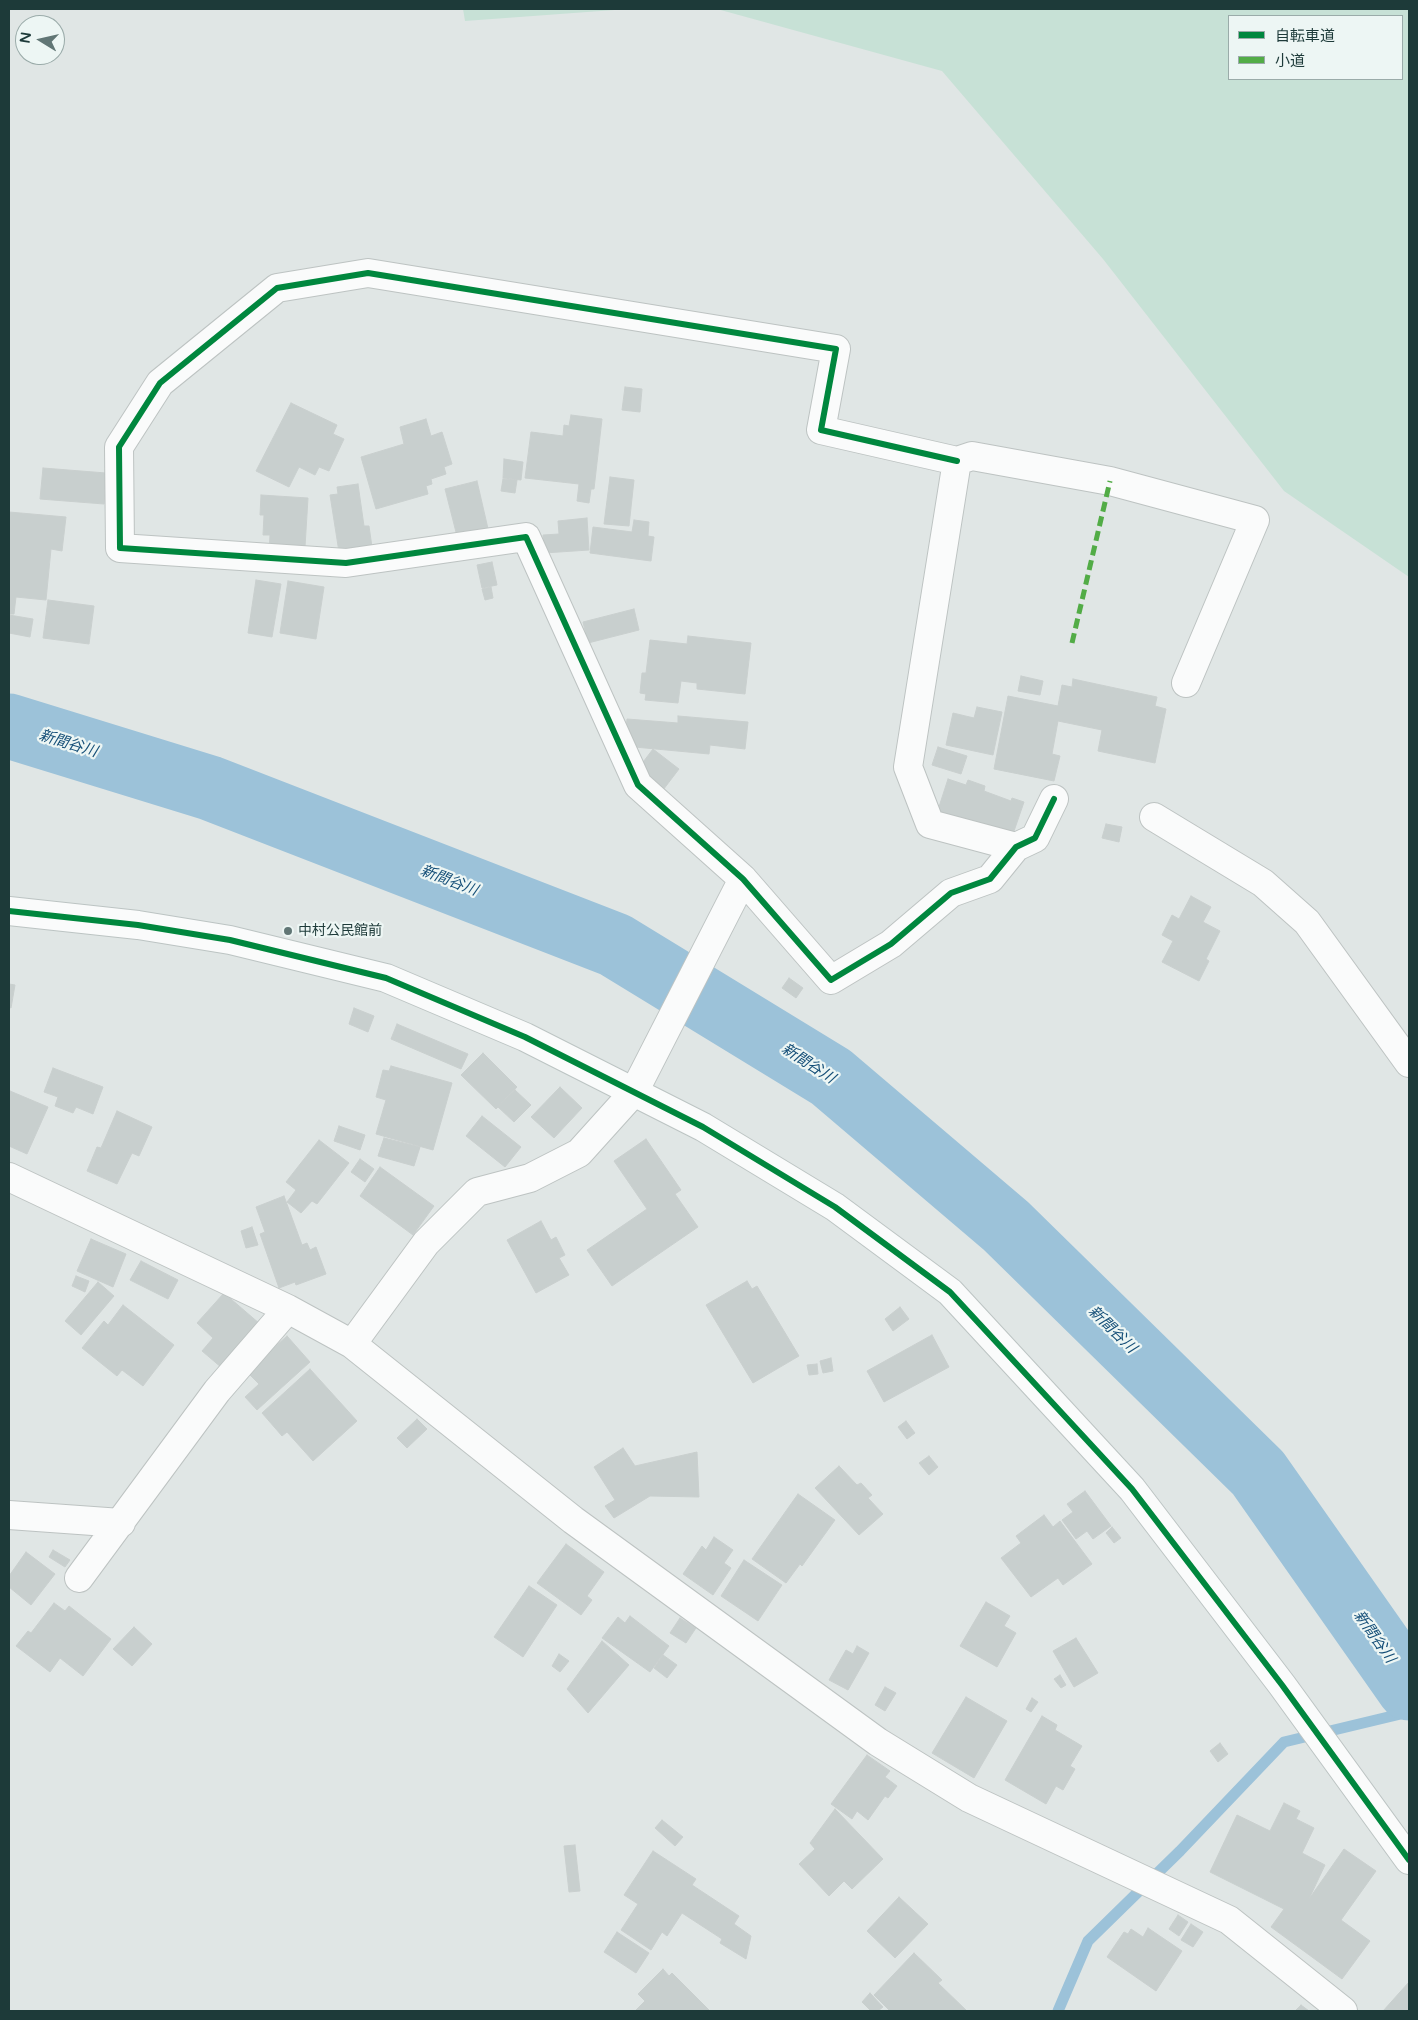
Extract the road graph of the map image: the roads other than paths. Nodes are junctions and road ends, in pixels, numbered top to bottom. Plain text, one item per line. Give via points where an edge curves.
1 (957, 461) junction
2 (1186, 683) dead end
3 (1054, 799) dead end
4 (1154, 817) dead end
5 (1016, 847) junction
6 (743, 880) junction
7 (9, 911) edge
8 (1409, 1063) edge
9 (634, 1092) junction
10 (9, 1177) edge
11 (288, 1309) junction
12 (352, 1344) junction
13 (9, 1515) edge
14 (121, 1523) junction
15 (79, 1578) dead end
16 (1409, 1860) edge
17 (1343, 2011) edge

1 - 2 street via 972,456 1110,481 1256,520
1 - 5 street via 908,767 930,824
1 - 6 street via 821,430 836,349 368,273 277,288 160,383 119,447 120,548 346,563 526,537 638,785
3 - 5 street via 1035,838
4 - 8 street via 1263,883 1307,922
5 - 6 street via 990,879 951,893 891,944 831,980
6 - 9 street
7 - 9 street via 138,925 230,940 386,978 525,1036
9 - 12 street via 579,1152 530,1178 477,1192 426,1243
9 - 16 street via 703,1127 835,1206 950,1292 1132,1490 1282,1685
10 - 11 street
11 - 12 street
11 - 14 street via 217,1391
12 - 17 street via 573,1520 878,1742 969,1798 1229,1920
13 - 14 street
14 - 15 street

